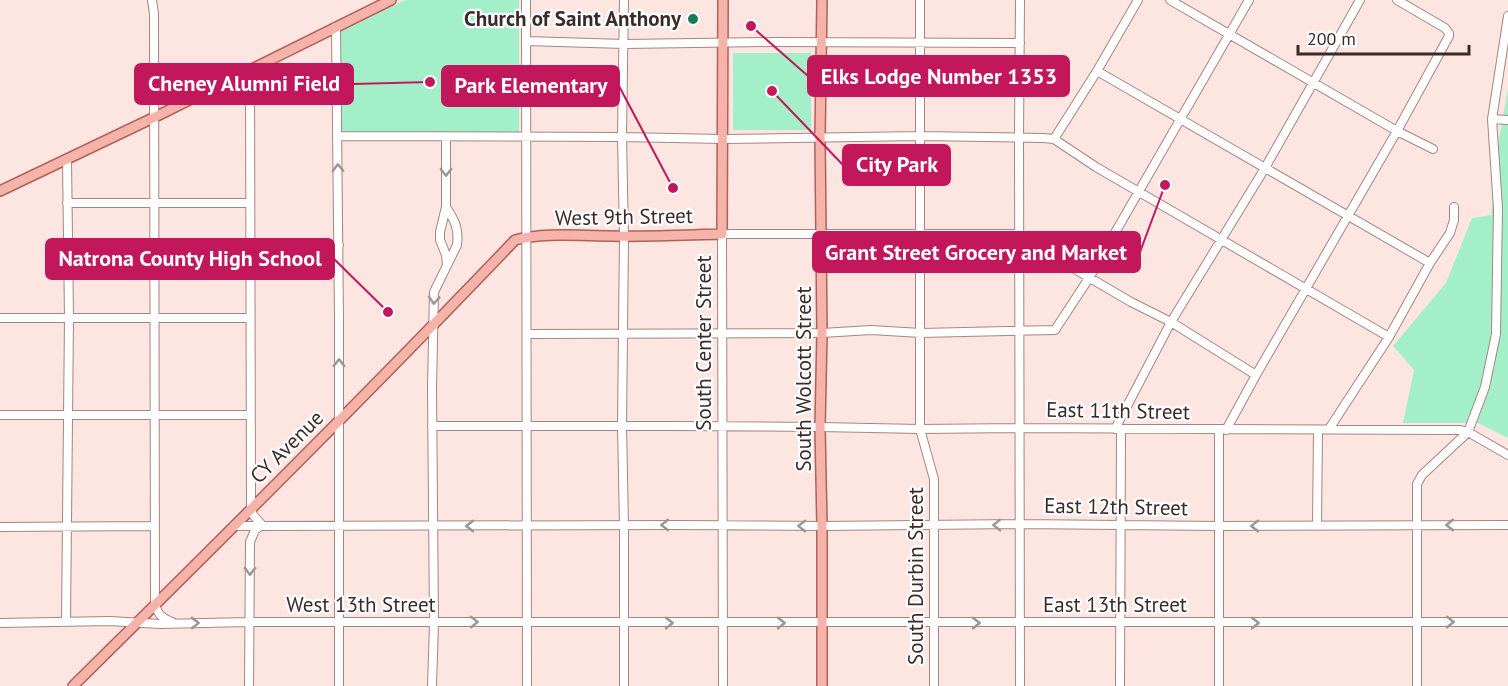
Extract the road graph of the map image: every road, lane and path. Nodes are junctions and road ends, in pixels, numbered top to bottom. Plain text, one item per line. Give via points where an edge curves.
1 (152, 0) edge
2 (391, 0) edge
3 (526, 0) edge
4 (624, 0) edge
5 (723, 0) edge
6 (822, 0) edge
7 (920, 0) edge
8 (1020, 0) edge
9 (1138, 0) edge
10 (1170, 0) edge
11 (1249, 0) edge
12 (1360, 0) edge
13 (1396, 0) edge
14 (1508, 15) edge
15 (336, 27) junction
16 (1230, 34) junction
17 (526, 41) junction
18 (822, 42) junction
19 (723, 43) junction
20 (921, 43) junction
21 (1020, 43) junction
22 (624, 44) junction
23 (250, 70) junction
24 (1097, 71) junction
25 (1313, 82) junction
26 (155, 117) junction
27 (1492, 119) junction
28 (1180, 120) junction
29 (1508, 120) edge
30 (1397, 130) junction
31 (337, 136) junction
32 (920, 136) junction
33 (446, 137) junction
34 (526, 137) junction
35 (621, 137) junction
36 (820, 137) junction
37 (1019, 137) junction
38 (723, 139) junction
39 (1054, 139) junction
40 (1433, 149) dead end
41 (67, 159) junction
42 (1265, 168) junction
43 (0, 191) edge
44 (1139, 192) junction
45 (68, 203) junction
46 (155, 203) junction
47 (250, 203) junction
48 (446, 207) junction
49 (1454, 207) dead end
50 (1348, 216) junction
51 (821, 233) junction
52 (722, 234) junction
53 (1020, 234) junction
54 (919, 235) junction
55 (526, 237) junction
56 (624, 237) junction
57 (1222, 240) junction
58 (339, 245) junction
59 (250, 246) junction
60 (1430, 262) junction
61 (447, 265) junction
62 (1089, 278) junction
63 (1306, 289) junction
64 (0, 318) edge
65 (69, 318) junction
66 (155, 318) junction
67 (250, 318) junction
68 (1171, 322) junction
69 (433, 326) junction
70 (1020, 330) junction
71 (623, 333) junction
72 (723, 333) junction
73 (822, 333) junction
74 (921, 333) junction
75 (527, 334) junction
76 (1389, 337) junction
77 (1256, 375) junction
78 (0, 415) edge
79 (68, 415) junction
80 (155, 415) junction
81 (250, 415) junction
82 (339, 421) junction
83 (432, 426) junction
84 (527, 426) junction
85 (621, 426) junction
86 (721, 427) junction
87 (820, 427) junction
88 (1020, 428) junction
89 (920, 429) junction
90 (1118, 429) junction
91 (1329, 429) junction
92 (1222, 430) junction
93 (1318, 430) junction
94 (1468, 432) junction
95 (1508, 455) edge
96 (251, 508) junction
97 (1020, 524) junction
98 (1120, 524) junction
99 (234, 525) junction
100 (262, 525) junction
101 (527, 525) junction
102 (723, 525) junction
103 (1417, 525) junction
104 (1508, 525) edge
105 (67, 526) junction
106 (154, 526) junction
107 (339, 526) junction
108 (433, 526) junction
109 (624, 526) junction
110 (822, 526) junction
111 (934, 526) junction
112 (1219, 526) junction
113 (1317, 526) junction
114 (0, 527) edge
115 (250, 542) junction
116 (155, 604) junction
117 (66, 622) junction
118 (137, 622) junction
119 (249, 622) junction
120 (624, 622) junction
121 (822, 622) junction
122 (1417, 622) junction
123 (1508, 622) edge
124 (0, 623) edge
125 (339, 623) junction
126 (434, 623) junction
127 (526, 623) junction
128 (723, 623) junction
129 (934, 623) junction
130 (1020, 623) junction
131 (1120, 623) junction
132 (1218, 623) junction
133 (175, 624) junction
134 (73, 686) edge
135 (249, 686) edge
136 (339, 686) edge
137 (432, 686) edge
138 (527, 686) edge
139 (624, 686) edge
140 (723, 686) edge
141 (822, 686) edge
142 (934, 686) edge
143 (1020, 686) edge
144 (1120, 686) edge
145 (1218, 686) edge
146 (1417, 686) edge

1 - 26 street
2 - 15 main road
3 - 17 street
4 - 22 street
5 - 19 main road, South Center Street
6 - 18 main road, South Wolcott Street
7 - 20 street, South Durbin Street
8 - 21 street
9 - 24 street
10 - 16 street
11 - 16 street
12 - 25 street
13 - 30 street via 1449,33
14 - 27 street
15 - 23 main road
15 - 31 street
16 - 25 street
16 - 28 street
17 - 22 street
17 - 34 street
18 - 19 street
18 - 20 street
18 - 36 main road, South Wolcott Street
19 - 22 street
19 - 38 main road, South Center Street
20 - 21 street
20 - 32 street, South Durbin Street
21 - 37 street
22 - 35 street
23 - 26 main road
23 - 47 street
24 - 28 street
24 - 39 street
25 - 30 street
25 - 42 street
26 - 41 main road
26 - 46 street
27 - 29 street
27 - 94 street via 1498,208 1496,334 1485,387
28 - 42 street
28 - 44 street
30 - 40 street
30 - 50 street
31 - 33 street
58 -> 31 street
32 - 36 street
32 - 37 street
32 - 54 street, South Durbin Street
33 - 34 street
33 -> 48 street
34 - 35 street
34 - 55 street
35 - 38 street
35 - 56 street
36 - 38 street
36 - 51 main road, South Wolcott Street
37 - 39 street
37 - 53 street
38 - 52 main road, South Center Street
39 - 44 street
41 - 43 main road
41 - 45 street
42 - 50 street
42 - 57 street
44 - 57 street
44 - 62 street
45 - 46 street
45 - 65 street
46 - 47 street
46 - 66 street
47 - 59 street
48 - 61 street via 440,240
48 - 61 street via 456,223 458,239
49 - 60 street via 1450,233
50 - 60 street
50 - 63 street
51 - 52 street
51 - 54 street
51 - 73 main road, South Wolcott Street
52 - 56 main road, West 9th Street
52 - 72 street, South Center Street
53 - 54 street
53 - 62 street
53 - 70 street
54 - 74 street, South Durbin Street
55 - 56 main road, West 9th Street
55 - 69 main road, CY Avenue via 515,240
55 - 75 street
56 - 71 street
57 - 63 street
57 - 68 street
58 - 59 street
82 -> 58 street
59 - 67 street
60 - 76 street
61 -> 69 street via 434,292
62 - 68 street
62 - 70 street via 1055,330
63 - 76 street
63 - 77 street
64 - 65 street
65 - 66 street
65 - 79 street
66 - 67 street
66 - 80 street
67 - 81 street
68 - 77 street
68 - 90 street
69 - 82 main road, CY Avenue
69 - 83 street
70 - 74 street
70 - 88 street
71 - 72 street
71 - 75 street
71 - 85 street
72 - 73 street
72 - 86 street, South Center Street
73 - 74 street
73 - 87 main road, South Wolcott Street
74 - 89 street, South Durbin Street
75 - 84 street
76 - 91 street
77 - 92 street
78 - 79 street
79 - 80 street
79 - 105 street
80 - 81 street
80 - 106 street
81 - 96 street
82 - 96 main road, CY Avenue
82 - 107 street
83 - 84 street, East 11th Street
83 - 108 street
84 - 85 street, East 11th Street
84 - 101 street
85 - 86 street, East 11th Street
85 - 109 street
86 - 87 street, East 11th Street
86 - 102 street, South Center Street
87 - 89 street, East 11th Street
87 - 110 main road, South Wolcott Street
88 - 89 street, East 11th Street
88 - 90 street, East 11th Street
88 - 97 street
89 - 111 street, South Durbin Street via 934,479
90 - 92 street, East 11th Street
90 - 98 street
91 - 93 street, East 11th Street
91 - 94 street, East 11th Street
92 - 93 street, East 11th Street
92 - 112 street
93 - 113 street
94 - 95 street, East 11th Street
94 - 103 street via 1422,475 1418,484
96 - 99 main road, CY Avenue
96 - 100 street
97 - 98 street, East 12th Street
97 -> 111 street, East 12th Street
97 - 130 street
98 - 112 street, East 12th Street
98 - 131 street
99 - 100 street, East 12th Street
99 - 115 street via 243,528
99 - 116 main road, CY Avenue
100 - 107 street, East 12th Street
100 - 115 street
101 -> 108 street, East 12th Street
101 - 109 street, East 12th Street
101 - 127 street
102 -> 109 street, East 12th Street
110 -> 102 street, East 12th Street
102 - 128 street, South Center Street
104 -> 103 street, East 12th Street
103 - 113 street, East 12th Street
103 - 122 street
105 - 106 street
105 - 114 street
105 - 117 street
106 - 116 street
107 - 108 street, East 12th Street
107 - 125 street
108 - 126 street
109 - 120 street
110 - 111 street, East 12th Street
110 - 121 main road, South Wolcott Street
111 - 129 street, South Durbin Street
113 -> 112 street, East 12th Street
112 - 132 street
115 -> 119 street
116 - 118 main road, CY Avenue
116 - 133 street via 157,613
117 - 118 street, West 13th Street
117 - 124 street, West 13th Street
118 - 133 street, West 13th Street
118 - 134 main road, CY Avenue
119 - 125 street, West 13th Street
133 -> 119 street, West 13th Street
119 - 135 street
120 - 127 street, West 13th Street
120 -> 128 street, West 13th Street
120 - 139 street
128 -> 121 street, East 13th Street
121 - 129 street, East 13th Street
121 - 141 main road, South Wolcott Street
122 -> 123 street, East 13th Street
132 -> 122 street, East 13th Street
122 - 146 street
125 - 126 street, West 13th Street
125 - 136 street
126 -> 127 street, West 13th Street
126 - 137 street
127 - 138 street
128 - 140 street, South Center Street
129 -> 130 street, East 13th Street
129 - 142 street, South Durbin Street
130 - 131 street, East 13th Street
130 - 143 street
131 - 132 street, East 13th Street
131 - 144 street
132 - 145 street

